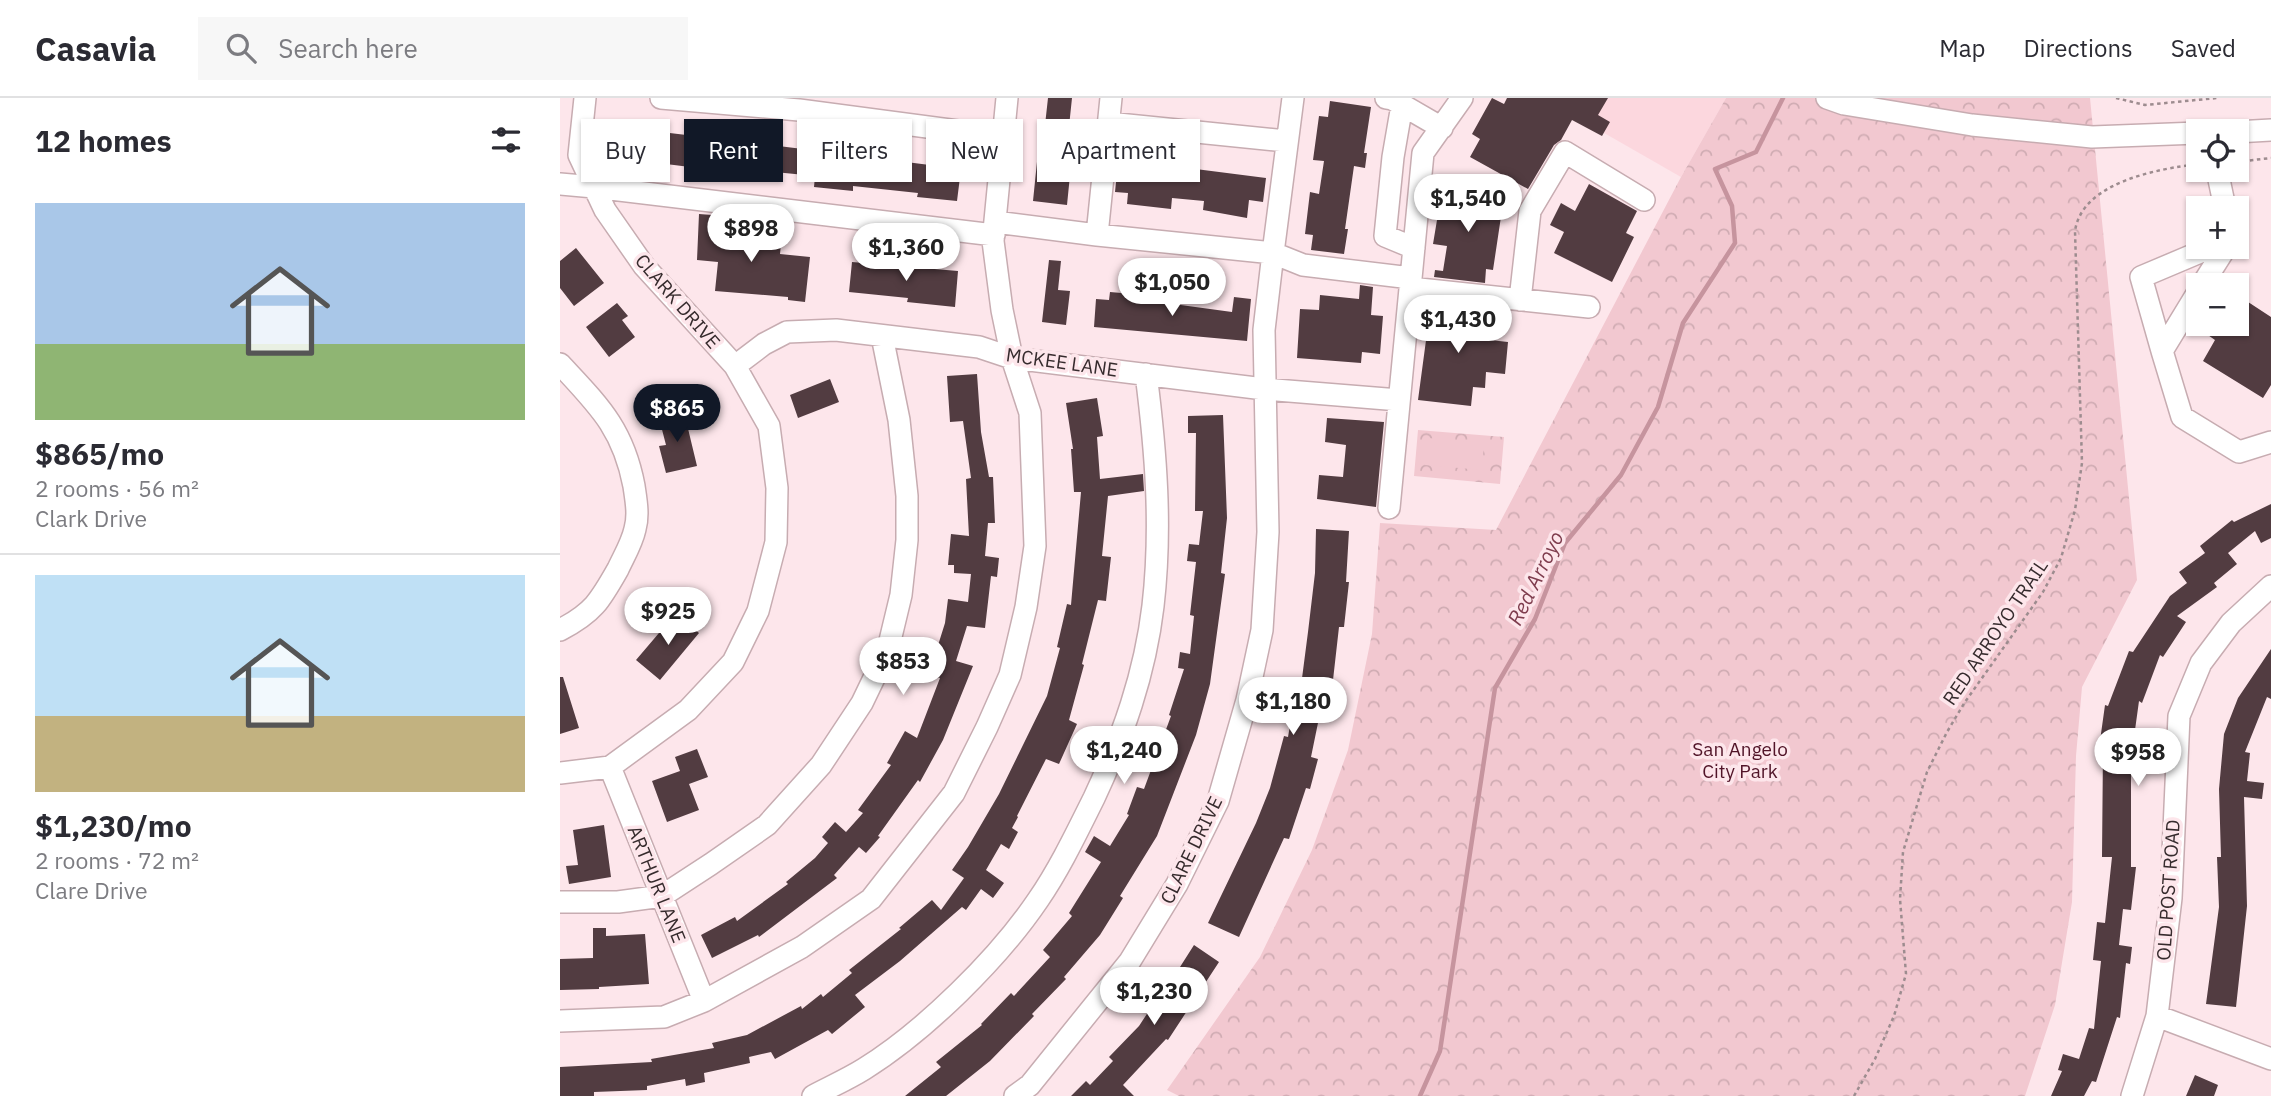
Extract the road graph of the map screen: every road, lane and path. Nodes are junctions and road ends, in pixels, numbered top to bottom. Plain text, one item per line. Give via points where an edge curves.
1 (585, 98) edge
2 (660, 98) edge
3 (1007, 98) edge
4 (1111, 98) edge
5 (1293, 98) edge
6 (1462, 98) edge
7 (2116, 98) edge
8 (2217, 98) edge
9 (1836, 101) edge
10 (1394, 102) edge
11 (800, 104) edge
12 (1005, 119) edge
13 (1108, 119) edge
14 (926, 124) edge
15 (1442, 128) junction
16 (2271, 130) edge
17 (2249, 131) edge
18 (1200, 132) edge
19 (2186, 133) edge
20 (1286, 141) junction
21 (2271, 158) edge
22 (2249, 161) edge
23 (2186, 166) edge
24 (999, 182) edge
25 (1102, 182) edge
26 (560, 184) edge
27 (594, 187) junction
28 (1644, 200) dead end
29 (994, 228) junction
30 (1097, 235) junction
31 (1413, 248) junction
32 (1273, 253) junction
33 (2186, 258) edge
34 (1410, 283) junction
35 (1520, 300) junction
36 (1589, 307) dead end
37 (2186, 312) edge
38 (882, 336) junction
39 (2162, 351) junction
40 (1012, 358) junction
41 (560, 364) edge
42 (735, 366) junction
43 (1146, 374) junction
44 (1264, 389) junction
45 (1399, 400) junction
46 (2271, 442) edge
47 (1389, 508) dead end
48 (2271, 586) edge
49 (560, 630) edge
50 (610, 766) junction
51 (560, 773) edge
52 (662, 896) junction
53 (560, 902) edge
54 (704, 1001) junction
55 (2157, 1016) junction
56 (560, 1021) edge
57 (2271, 1059) edge
58 (1028, 1092) edge
59 (813, 1096) edge
60 (1854, 1096) edge
61 (2132, 1096) edge

1 - 27 street, CLARK DRIVE via 579,155
2 - 11 street
3 - 12 street
4 - 13 street
5 - 20 street, CLARE DRIVE
6 - 15 street
7 - 8 path via 2144,105
9 - 19 street via 1972,125 2092,137
10 - 15 street
10 - 31 street via 1385,236
11 - 14 street
15 - 31 street via 1423,153
16 - 17 street
18 - 20 street
20 - 32 street, CLARE DRIVE
21 - 22 path
23 - 60 path, RED ARROYO TRAIL via 2123,181 2077,217 2082,463 2075,510 2061,558 2043,592 1965,702 1927,772 1903,852 1900,899 1906,974 1894,1016
24 - 29 street
25 - 30 street
26 - 27 street
27 - 29 street
27 - 42 street, CLARK DRIVE via 644,266
28 - 35 street via 1565,152 1530,211
29 - 30 street
29 - 40 street
30 - 32 street
31 - 34 street
32 - 34 street via 1303,265
32 - 44 street, CLARE DRIVE via 1264,330
33 - 39 street via 2141,277
34 - 35 street
34 - 45 street
35 - 36 street
37 - 39 street
38 - 40 street, MCKEE LANE via 979,347
38 - 42 street, MCKEE LANE via 836,330 787,332
38 - 52 street via 899,420 907,496 901,595 888,649 838,743 767,825
39 - 46 street via 2182,417 2239,452
40 - 43 street, MCKEE LANE
40 - 54 street via 1030,414 1035,546 1027,607 1010,675 988,727 954,793 871,899 802,947
41 - 49 street via 614,426 627,457 638,510 626,553 604,593 585,617
42 - 50 street, CLARK DRIVE via 769,426 777,488 776,542 758,611 733,662 688,710
43 - 44 street, MCKEE LANE
43 - 59 street via 1158,497 1155,582 1140,682 1115,754 1040,899 1008,942 902,1042
44 - 45 street, MCKEE LANE
44 - 58 street, CLARE DRIVE via 1268,532 1262,630 1218,802 1177,884 1130,961
45 - 47 street
48 - 55 street, OLD POST ROAD via 2231,623 2201,663 2179,716 2171,898
50 - 51 street, CLARK DRIVE
50 - 52 street, ARTHUR LANE
52 - 53 street
52 - 54 street, ARTHUR LANE
54 - 56 street via 664,1017
55 - 57 street
55 - 61 street, OLD POST ROAD

